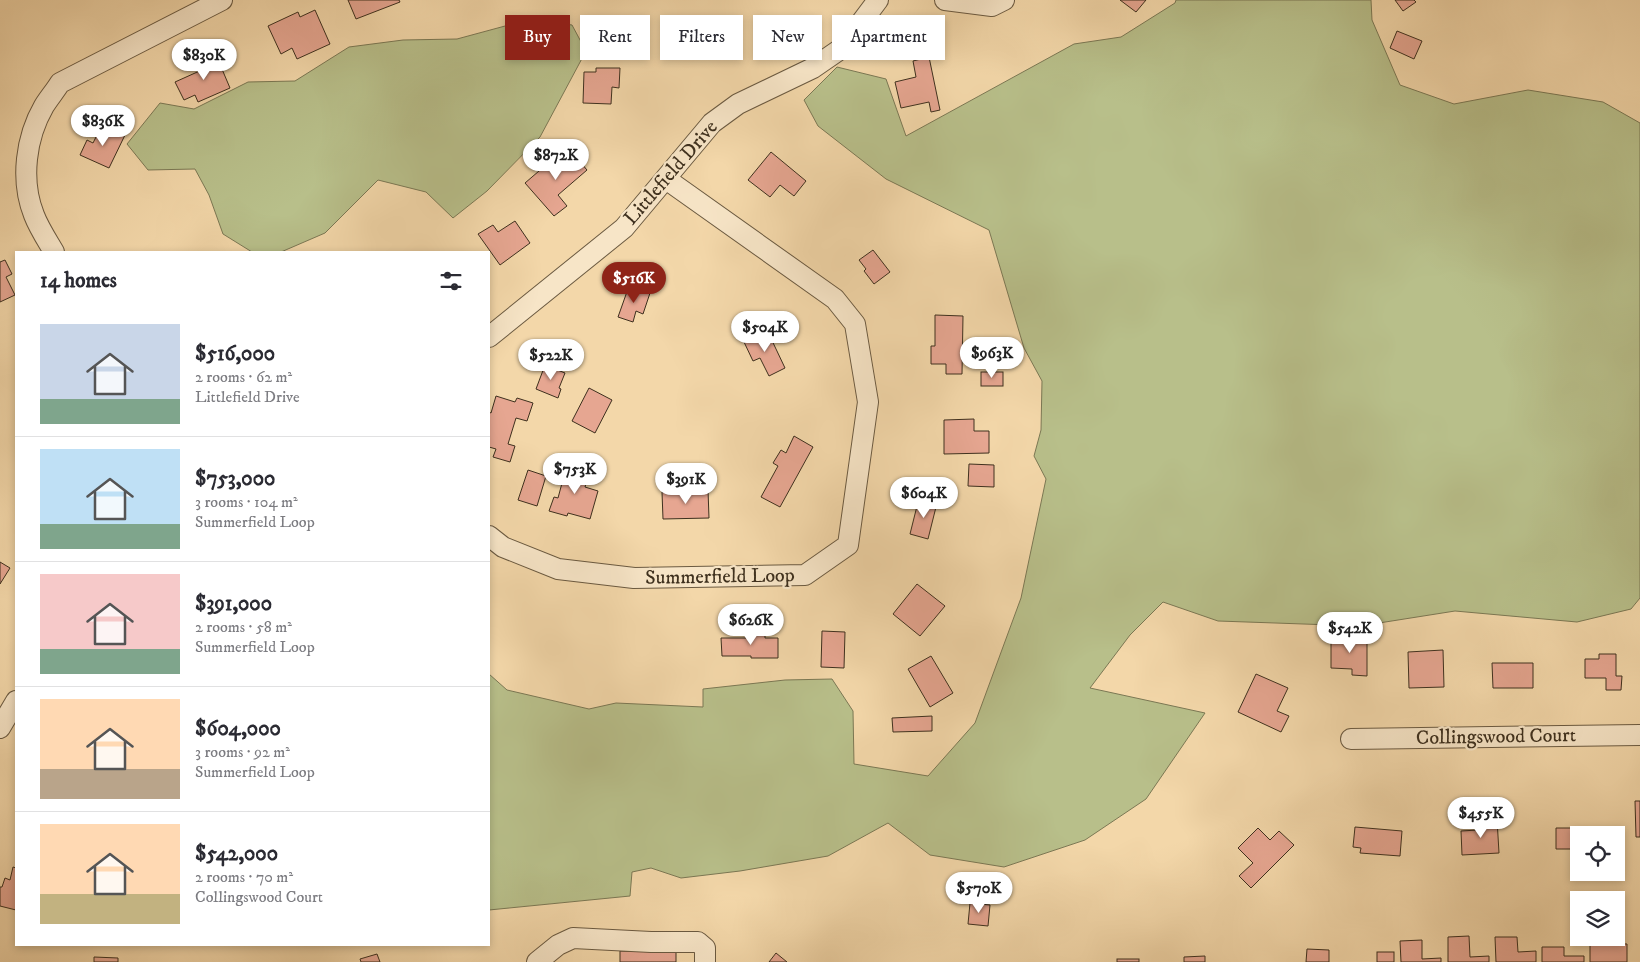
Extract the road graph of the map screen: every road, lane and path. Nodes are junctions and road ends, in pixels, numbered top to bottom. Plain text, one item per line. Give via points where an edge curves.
1 (222, 0) edge
2 (878, 0) edge
3 (946, 0) edge
4 (1004, 0) edge
5 (666, 179) junction
6 (53, 251) edge
7 (490, 336) edge
8 (490, 537) edge
9 (15, 703) edge
10 (0, 728) edge
11 (1640, 735) edge
12 (1352, 739) dead end
13 (537, 962) edge
14 (706, 962) edge

1 - 6 street via 60,84 44,105 32,132 26,161 27,191 34,215
2 - 5 street, Littlefield Drive via 842,48 814,68 738,104 711,124
3 - 4 street via 992,6
5 - 7 street, Littlefield Drive via 624,228
5 - 8 street, Summerfield Loop via 835,299 855,324 868,402 848,545 805,575 634,578 558,569 502,547
9 - 10 street
11 - 12 street, Collingswood Court
13 - 14 street via 558,944 573,938 698,942 705,948

